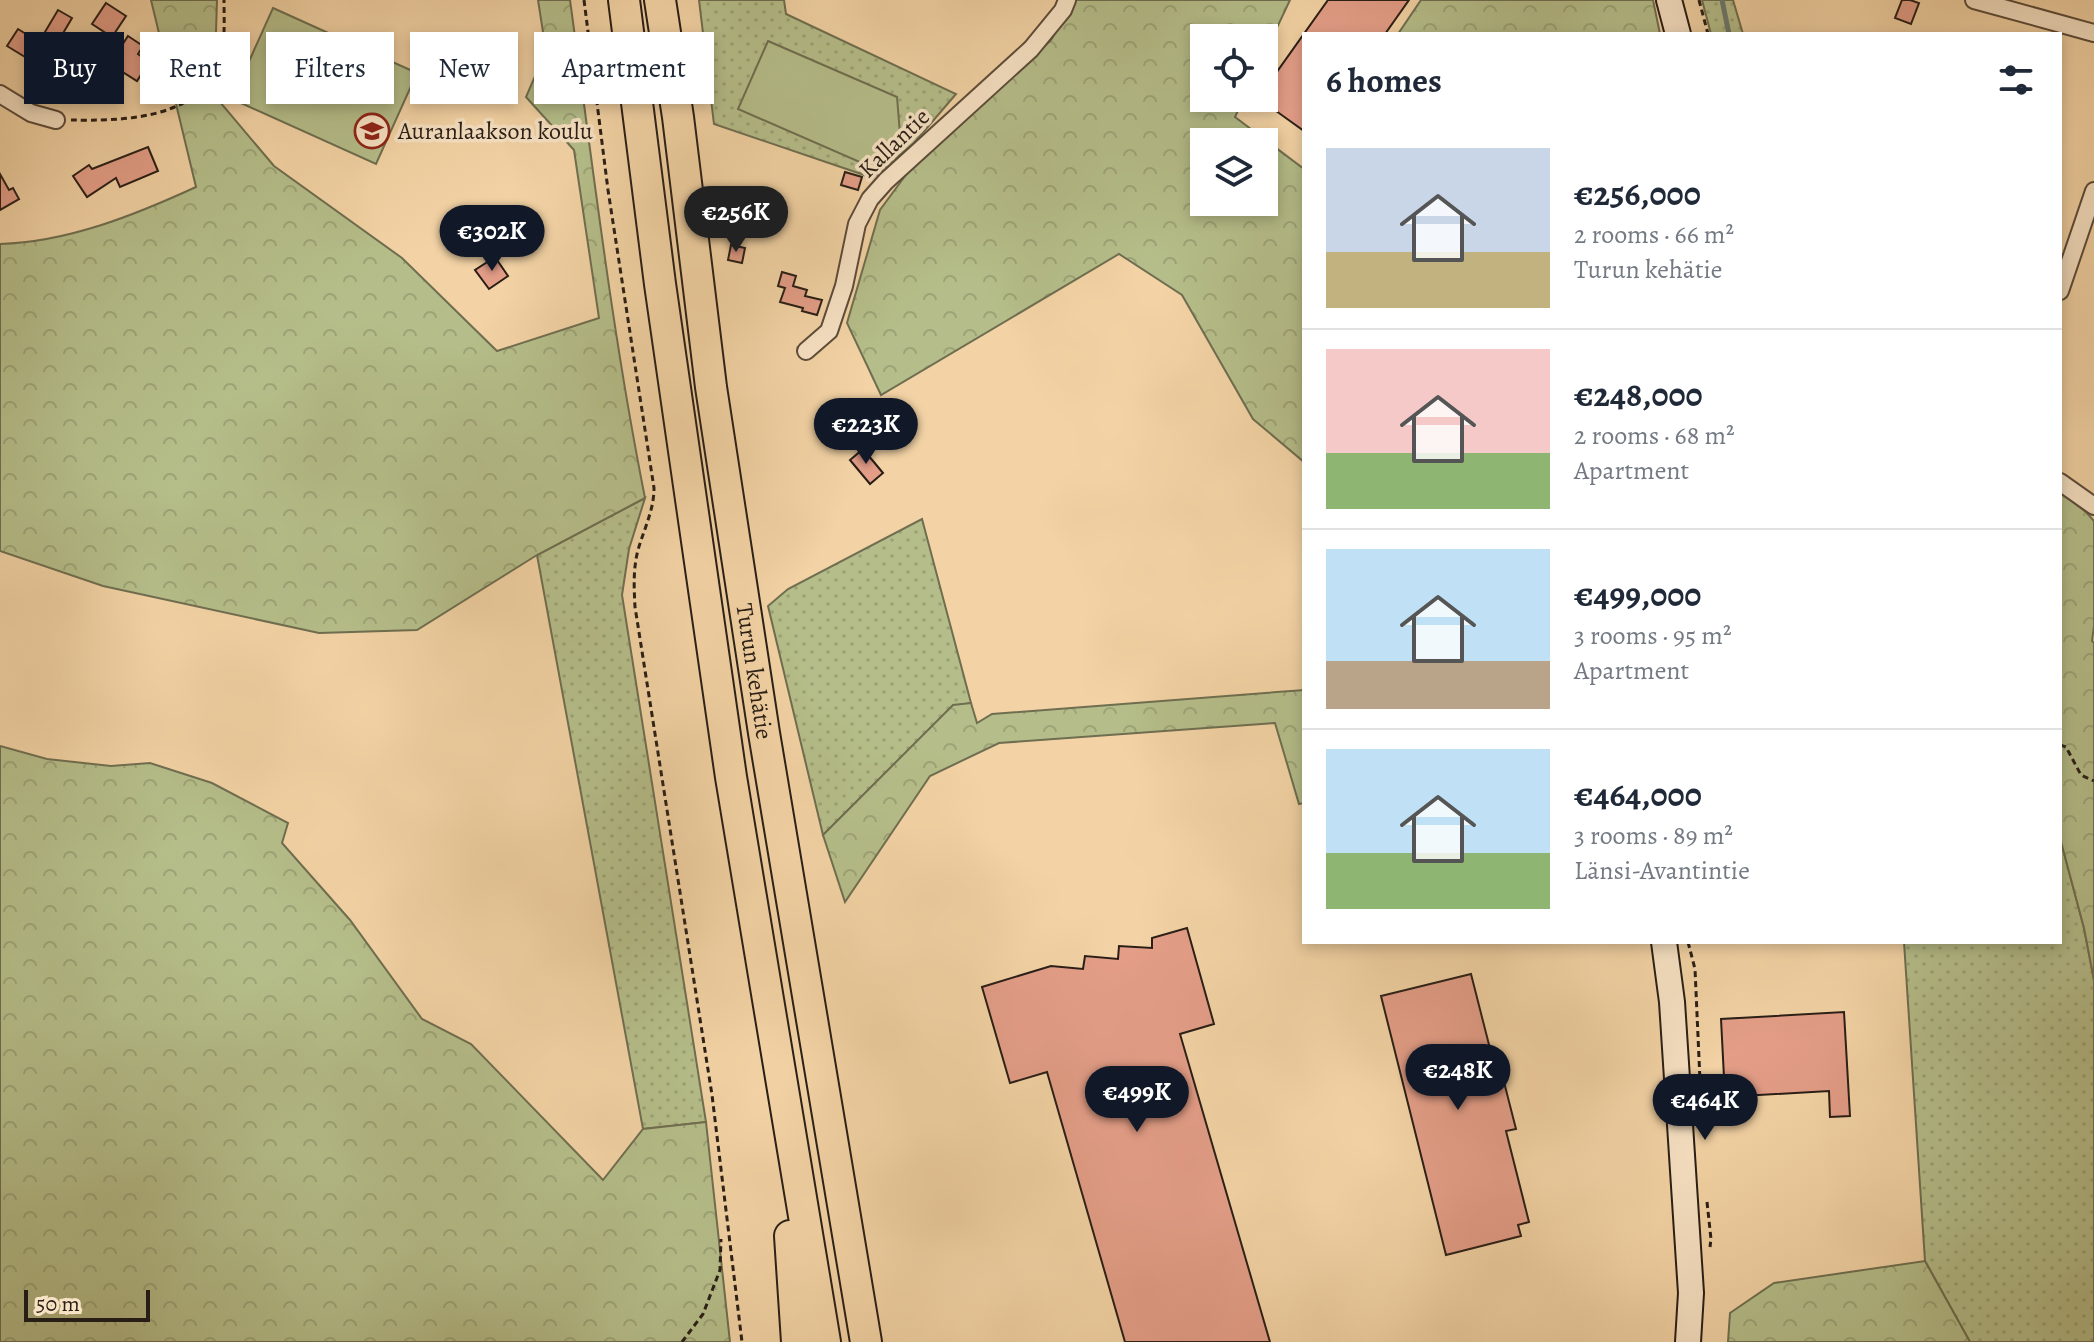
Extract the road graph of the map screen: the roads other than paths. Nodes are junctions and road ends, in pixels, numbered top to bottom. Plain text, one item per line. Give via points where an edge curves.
1 (624, 0) edge
2 (660, 0) edge
3 (674, 0) edge
4 (1067, 0) edge
5 (1669, 0) edge
6 (1974, 0) edge
7 (1677, 32) edge
8 (2094, 33) edge
9 (0, 94) edge
10 (678, 117) junction
11 (56, 120) road end
12 (2094, 191) edge
13 (2062, 285) edge
14 (806, 351) dead end
15 (2062, 483) edge
16 (2094, 506) edge
17 (1664, 944) edge
18 (773, 1019) junction
19 (841, 1191) junction
20 (797, 1342) edge
21 (825, 1342) edge
22 (866, 1342) edge
23 (884, 1342) edge
24 (1688, 1342) edge

1 - 18 highway, Turun kehätie via 722,718
2 - 10 highway, Turun kehätie
3 - 10 highway
4 - 14 street, Kallantie via 1031,49 870,199 857,224 829,331
5 - 7 street
6 - 8 street
9 - 11 street via 31,113
10 - 19 highway, Turun kehätie via 720,450
12 - 13 street
15 - 16 street
17 - 24 street via 1691,1293
18 - 20 highway
18 - 21 highway, Turun kehätie
19 - 22 highway, Turun kehätie
19 - 23 highway

